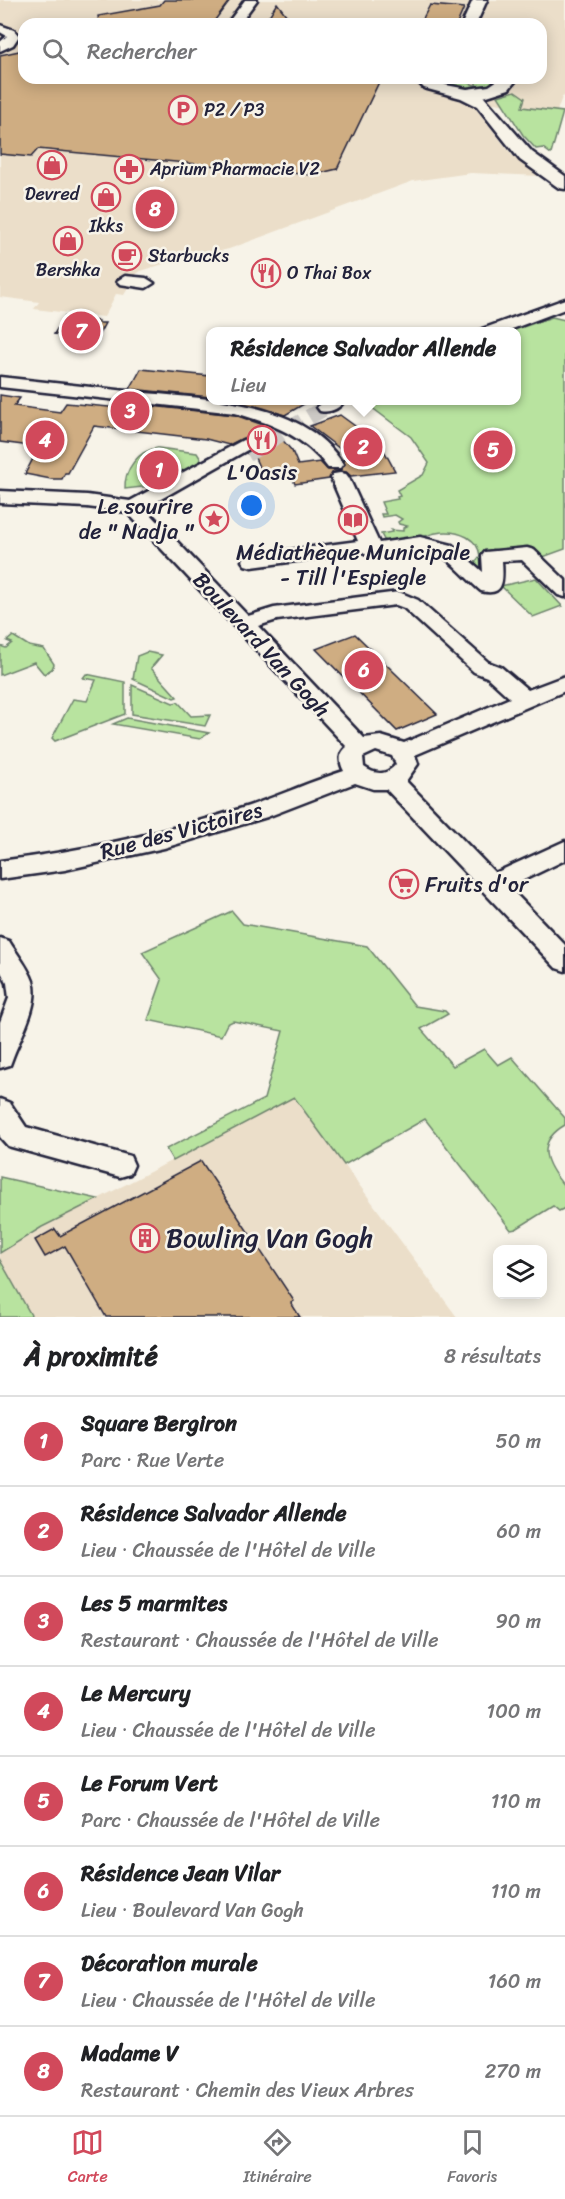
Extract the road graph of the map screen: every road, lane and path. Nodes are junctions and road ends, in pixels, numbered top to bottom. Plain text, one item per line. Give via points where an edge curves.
1 (251, 0) edge
2 (480, 0) edge
3 (238, 18) edge
4 (472, 18) edge
5 (431, 84) edge
6 (507, 84) edge
7 (496, 89) junction
8 (465, 93) junction
9 (565, 176) edge
10 (565, 184) edge
11 (125, 281) dead end
12 (146, 283) dead end
13 (565, 304) edge
14 (498, 327) edge
15 (0, 382) edge
16 (206, 405) edge
17 (210, 405) edge
18 (245, 450) tunnel mouth
19 (0, 497) edge
20 (133, 507) junction
21 (369, 545) junction
22 (252, 561) dead end
23 (565, 591) edge
24 (244, 624) junction
25 (565, 683) edge
26 (526, 700) junction
27 (360, 747) junction
28 (402, 752) junction
29 (358, 774) junction
30 (391, 780) junction
31 (565, 850) edge
32 (0, 870) edge
33 (492, 885) junction
34 (0, 948) edge
35 (565, 961) edge
36 (0, 1057) edge
37 (0, 1111) edge
38 (120, 1165) dead end

1 - 3 street
2 - 4 main road
5 - 8 main road
6 - 7 main road
7 - 8 main road
7 - 9 main road via 494,96 522,140
8 - 10 main road via 483,103 526,156
11 - 12 street
13 - 14 street
15 - 16 street
17 - 21 street via 260,414 303,434 331,456
18 - 20 street via 233,463 180,482
19 - 20 street
20 - 24 street, Boulevard Van Gogh
21 - 22 street
21 - 23 street via 372,550 420,543 480,560 527,554
24 - 26 street via 274,614 399,598
24 - 27 street, Boulevard Van Gogh
25 - 26 street
26 - 28 street
27 - 28 street via 384,744
27 - 29 street via 351,760
28 - 30 street via 405,770
29 - 30 street via 373,781
29 - 32 street, Rue des Victoires via 230,820 60,862
30 - 33 street
31 - 33 street
33 - 35 street
34 - 36 street via 20,982 22,998
37 - 38 street via 18,1137

